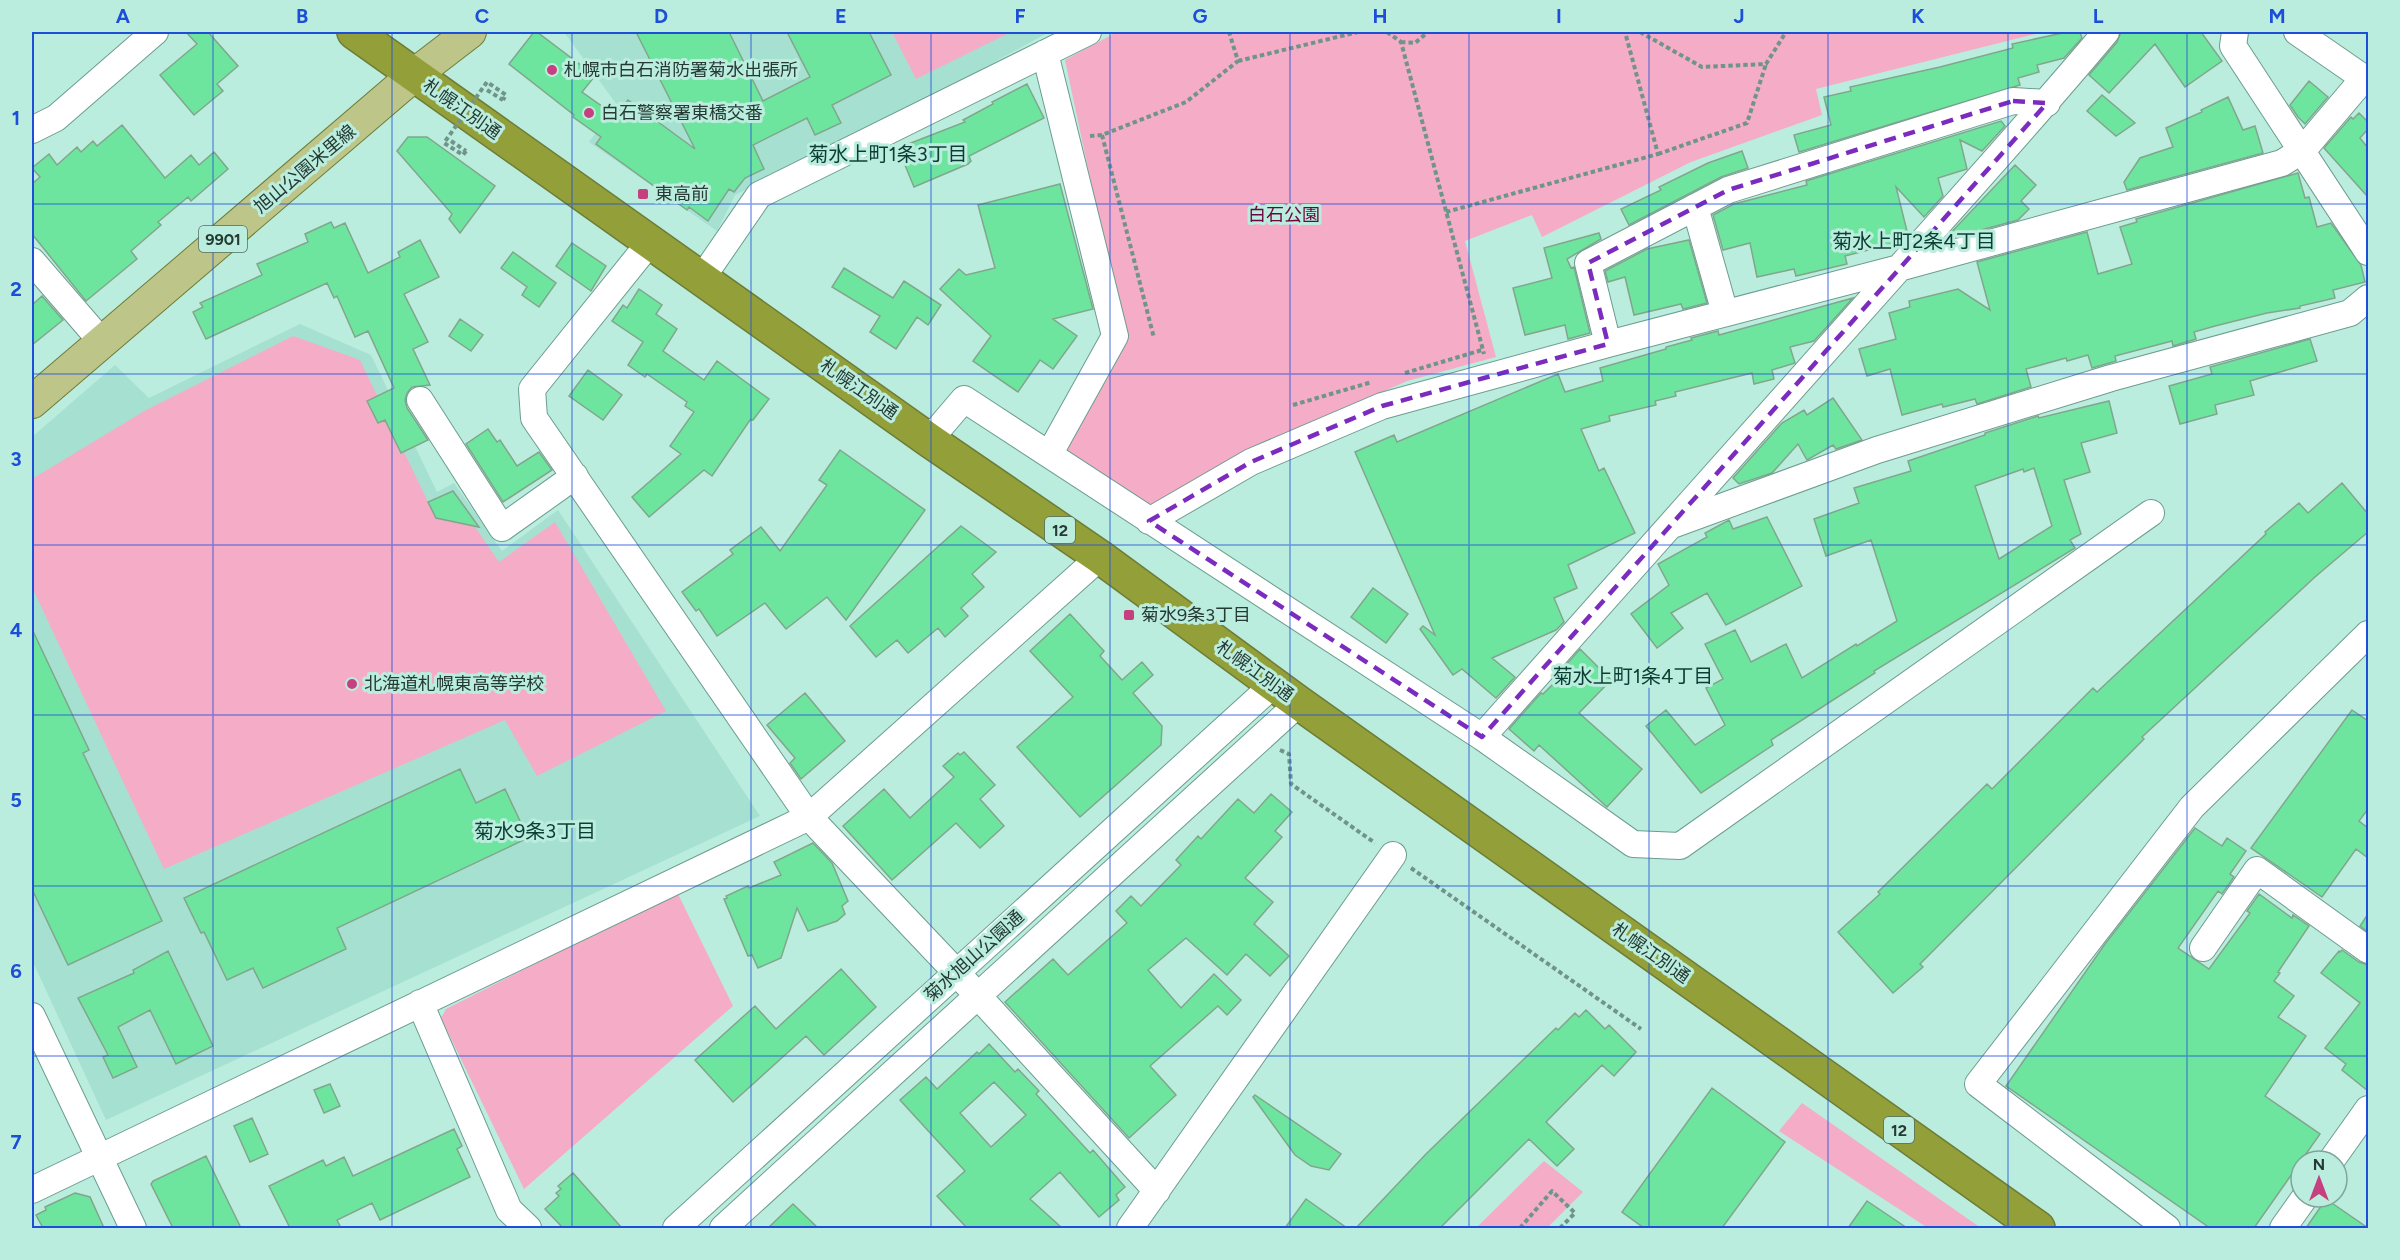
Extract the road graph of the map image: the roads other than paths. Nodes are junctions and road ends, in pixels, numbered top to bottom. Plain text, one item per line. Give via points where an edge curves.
1 (155, 32) edge
2 (354, 32) edge
3 (470, 32) edge
4 (1088, 32) edge
5 (2106, 32) edge
6 (2235, 32) edge
7 (2297, 32) edge
8 (1045, 52) junction
9 (414, 75) junction
10 (2366, 80) edge
11 (2047, 102) junction
12 (32, 130) edge
13 (2303, 150) junction
14 (1695, 207) junction
15 (651, 241) junction
16 (2368, 252) edge
17 (32, 261) edge
18 (1899, 268) junction
19 (702, 278) junction
20 (2368, 298) edge
21 (1725, 313) junction
22 (102, 342) junction
23 (1608, 344) junction
24 (420, 400) dead end
25 (32, 402) edge
26 (929, 440) junction
27 (1050, 453) junction
28 (575, 476) junction
29 (2151, 513) dead end
30 (1149, 521) junction
31 (1667, 527) junction
32 (1100, 557) junction
33 (2368, 634) edge
34 (1286, 694) junction
35 (1482, 737) junction
36 (809, 817) junction
37 (1393, 855) road end
38 (2203, 948) dead end
39 (2368, 950) edge
40 (956, 972) junction
41 (978, 997) junction
42 (420, 1004) junction
43 (32, 1016) edge
44 (2368, 1110) edge
45 (2340, 1149) edge
46 (99, 1158) junction
47 (32, 1190) edge
48 (1157, 1191) junction
49 (2296, 1209) edge
50 (133, 1228) edge
51 (528, 1228) edge
52 (676, 1228) edge
53 (723, 1228) edge
54 (1130, 1228) edge
55 (2038, 1228) edge
56 (2167, 1228) edge
57 (2283, 1228) edge

1 - 12 street via 57,118
2 - 9 highway, 札幌江別通 / 12
3 - 9 main road, 旭山公園米里線 / 9901
4 - 8 street
5 - 11 street
6 - 13 street via 2234,46
7 - 10 street
8 - 19 street via 759,195
8 - 27 street via 1115,336
9 - 15 highway, 札幌江別通 / 12
9 - 22 main road, 旭山公園米里線 / 9901
10 - 13 street
11 - 14 street via 2013,101 1728,190
11 - 18 street
13 - 16 street
13 - 18 street via 2282,163
14 - 21 street
14 - 23 street via 1588,263
15 - 19 highway, 札幌江別通 / 12
15 - 28 street via 532,389 534,418
17 - 22 street
18 - 21 street
18 - 31 street
19 - 26 highway, 札幌江別通 / 12
20 - 31 street via 2350,313 2111,378 1877,450
21 - 23 street
22 - 25 main road, 旭山公園米里線 / 9901
23 - 30 street via 1382,406 1251,462
24 - 28 street via 502,528
26 - 27 street via 964,399
26 - 32 highway, 札幌江別通 / 12
27 - 30 street
28 - 36 street
29 - 35 street via 1680,846 1633,844
30 - 35 street
31 - 35 street
32 - 34 highway, 札幌江別通 / 12
32 - 36 street
33 - 56 street via 2192,807 1978,1084
34 - 40 street, 菊水旭山公園通
34 - 41 street, 菊水旭山公園通 via 1259,740
34 - 55 highway, 札幌江別通 / 12
36 - 40 street
36 - 42 street
37 - 48 street
38 - 39 street via 2257,870
40 - 41 street
40 - 52 street, 菊水旭山公園通
41 - 48 street
41 - 53 street, 菊水旭山公園通
42 - 46 street
42 - 51 street via 509,1210
43 - 46 street
44 - 45 street
46 - 47 street
46 - 50 street
48 - 54 street
49 - 57 street

